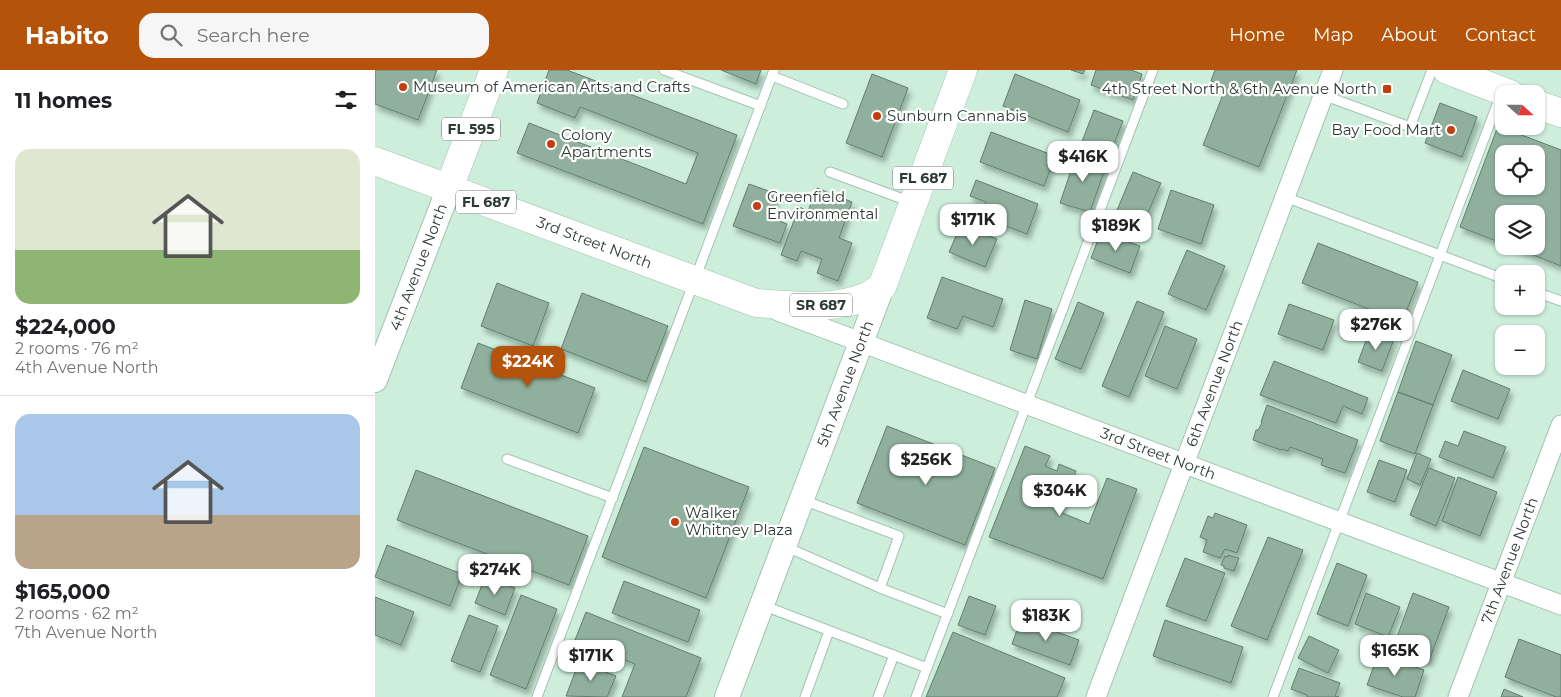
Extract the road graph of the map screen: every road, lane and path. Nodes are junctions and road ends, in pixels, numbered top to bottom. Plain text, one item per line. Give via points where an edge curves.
1 (494, 70) edge
2 (664, 70) edge
3 (963, 70) edge
4 (1153, 70) edge
5 (1333, 70) edge
6 (1432, 70) edge
7 (1447, 70) edge
8 (773, 73) edge
9 (1495, 88) edge
10 (1323, 94) junction
11 (843, 104) dead end
12 (761, 106) junction
13 (1545, 107) edge
14 (1561, 113) edge
15 (1495, 119) edge
16 (375, 160) edge
17 (830, 172) dead end
18 (449, 188) junction
19 (1285, 197) junction
20 (913, 203) junction
21 (1440, 255) junction
22 (1495, 276) edge
23 (695, 280) junction
24 (882, 286) junction
25 (1545, 295) edge
26 (1561, 301) edge
27 (756, 303) junction
28 (861, 341) junction
29 (375, 380) edge
30 (1027, 404) junction
31 (1561, 424) edge
32 (507, 459) dead end
33 (1184, 463) junction
34 (613, 498) junction
35 (801, 500) junction
36 (1339, 522) junction
37 (784, 546) junction
38 (1501, 583) junction
39 (880, 588) junction
40 (761, 605) junction
41 (1561, 605) edge
42 (948, 614) junction
43 (829, 631) junction
44 (894, 656) junction
45 (927, 668) junction
46 (537, 697) edge
47 (727, 697) edge
48 (805, 697) edge
49 (878, 697) edge
50 (916, 697) edge
51 (1096, 697) edge
52 (1273, 697) edge
53 (1458, 697) edge

1 - 18 main road, 4th Avenue North / FL 595
2 - 12 lane
3 - 20 main road, 5th Avenue North / FL 687
4 - 30 lane
5 - 10 street, 6th Avenue North
6 - 10 lane via 1410,127
7 - 9 main road
8 - 11 lane
8 - 12 lane
10 - 19 street, 6th Avenue North
12 - 23 lane
13 - 14 main road
15 - 21 lane
16 - 18 main road, 3rd Street North / FL 687
17 - 20 lane
18 - 23 main road, 3rd Street North / FL 687
18 - 29 street, 4th Avenue North
19 - 21 lane
19 - 33 street, 6th Avenue North
20 - 24 main road, 5th Avenue North / FL 687
21 - 22 lane
21 - 36 lane
23 - 27 main road, 3rd Street North / FL 687
23 - 34 lane
24 - 27 main road, 3rd Street North / SR 687 via 866,297 838,304
24 - 28 street, 5th Avenue North
25 - 26 lane
27 - 28 street, 3rd Street North
28 - 30 street, 3rd Street North
28 - 35 street, 5th Avenue North
30 - 33 street, 3rd Street North
30 - 42 lane
31 - 38 street, 7th Avenue North
32 - 34 lane
33 - 36 street, 3rd Street North
33 - 51 street, 6th Avenue North
34 - 46 lane
35 - 37 street, 5th Avenue North
35 - 39 lane via 899,536
36 - 38 street, 3rd Street North
36 - 52 lane
37 - 39 lane
37 - 40 street, 5th Avenue North
38 - 41 street, 3rd Street North
38 - 53 street, 7th Avenue North
39 - 42 lane
40 - 43 lane
40 - 47 street, 5th Avenue North
42 - 45 lane
43 - 44 lane
43 - 48 lane
44 - 45 lane
44 - 49 lane
45 - 50 lane

